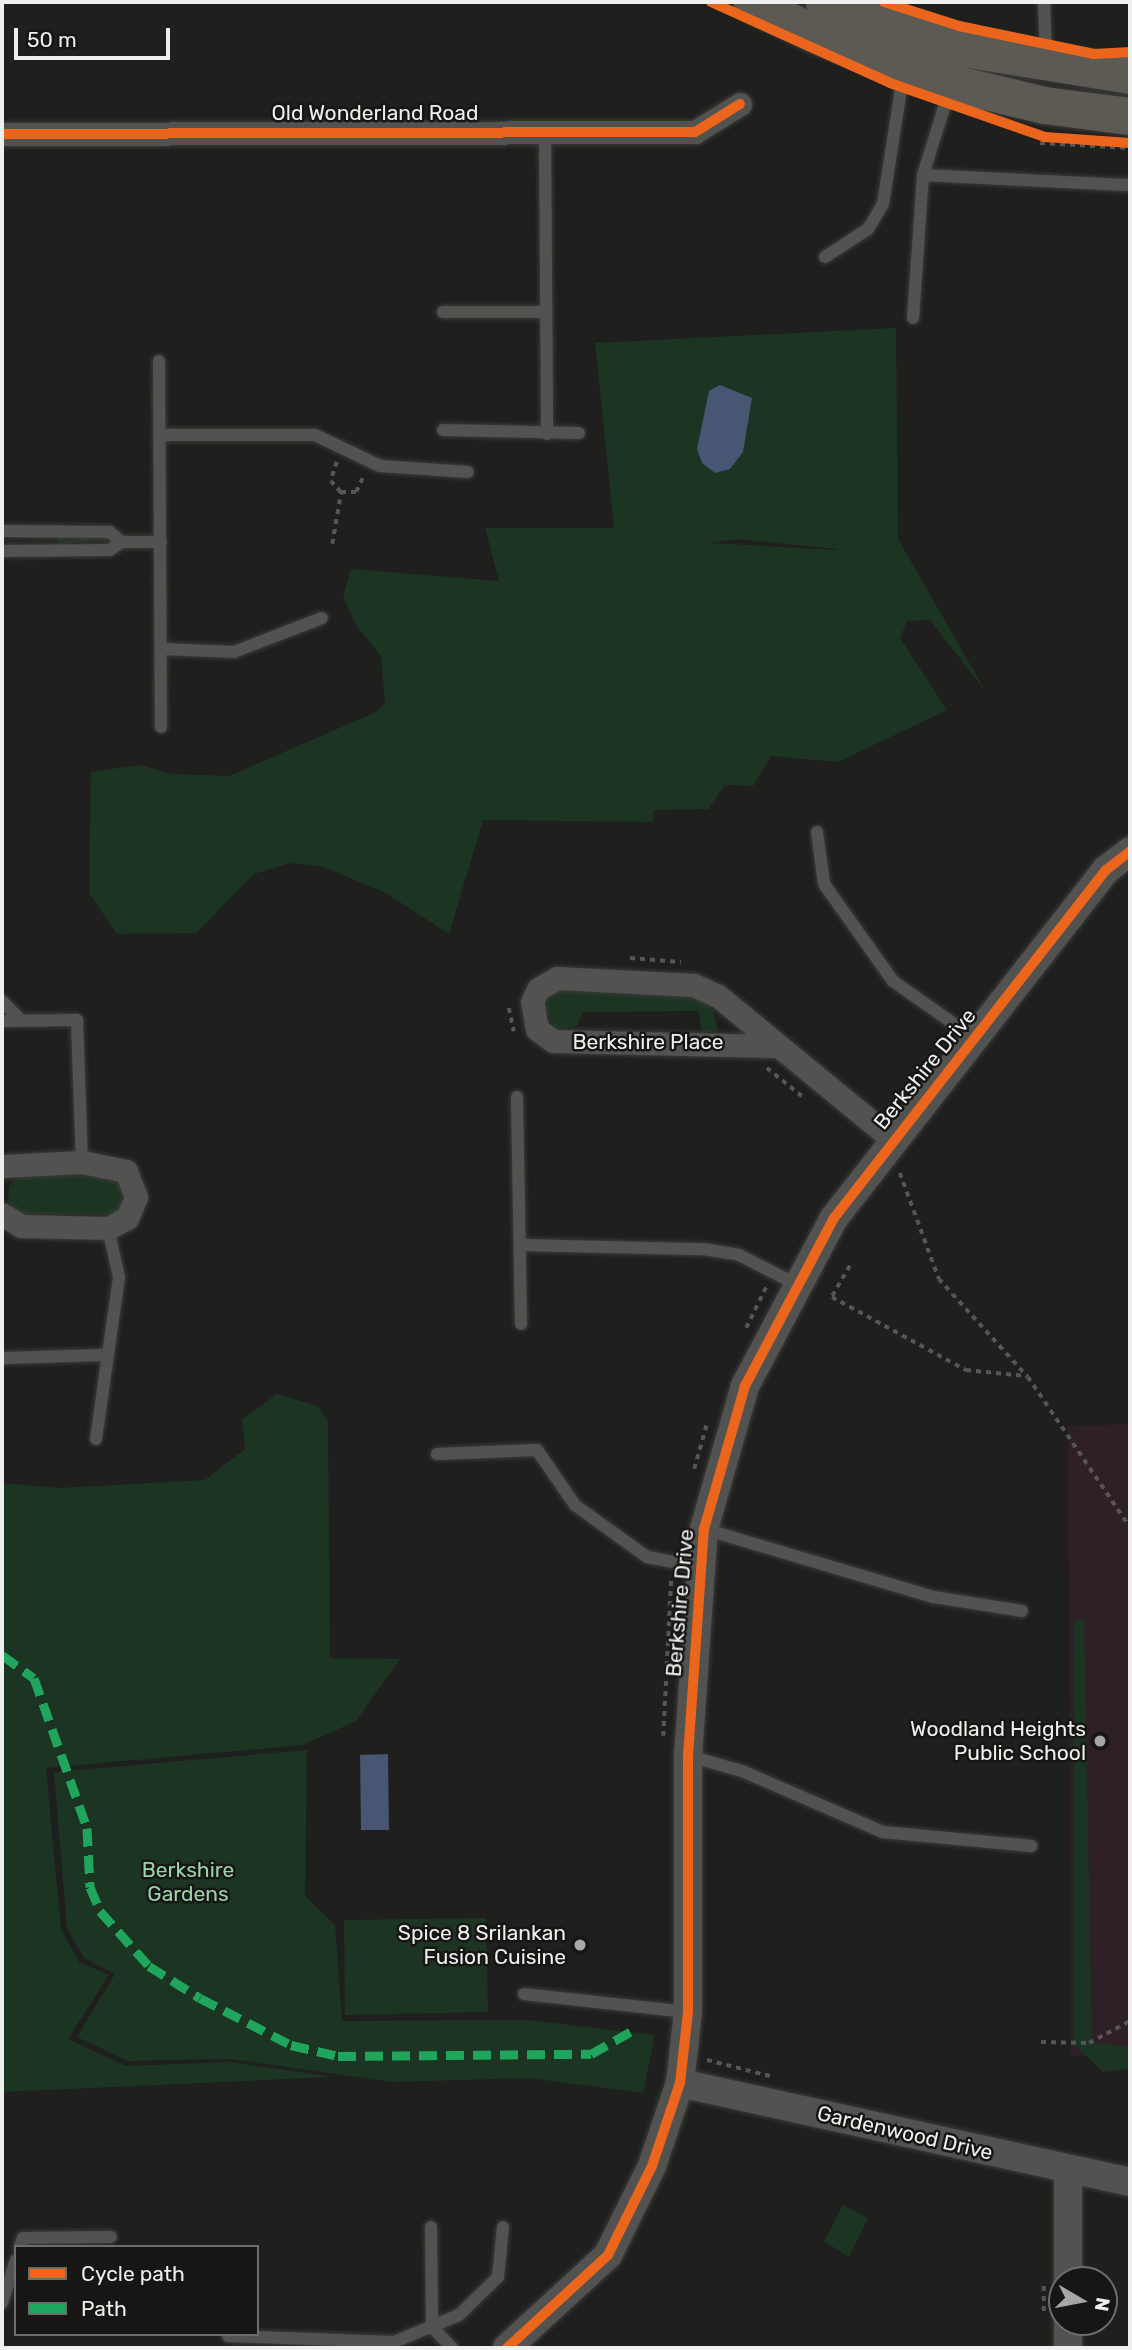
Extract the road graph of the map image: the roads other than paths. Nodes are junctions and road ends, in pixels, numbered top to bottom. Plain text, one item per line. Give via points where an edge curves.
1 (752, 2) edge
2 (824, 2) edge
3 (1044, 2) edge
4 (1046, 64) junction
5 (957, 65) junction
6 (905, 66) junction
7 (1130, 75) edge
8 (740, 104) dead end
9 (1130, 116) edge
10 (545, 132) junction
11 (2, 134) edge
12 (923, 175) junction
13 (1130, 185) edge
14 (825, 257) dead end
15 (443, 312) dead end
16 (546, 312) junction
17 (913, 318) dead end
18 (159, 361) dead end
19 (443, 430) dead end
20 (579, 433) dead end
21 (547, 434) junction
22 (161, 435) junction
23 (468, 472) dead end
24 (2, 531) edge
25 (43, 532) junction
26 (121, 542) junction
27 (161, 542) junction
28 (2, 551) edge
29 (44, 551) junction
30 (322, 618) dead end
31 (162, 649) junction
32 (161, 727) dead end
33 (817, 832) dead end
34 (1130, 851) edge
35 (2, 1002) edge
36 (20, 1019) junction
37 (2, 1021) edge
38 (974, 1038) junction
39 (764, 1053) junction
40 (517, 1097) dead end
41 (892, 1140) junction
42 (82, 1162) junction
43 (2, 1166) edge
44 (2, 1214) edge
45 (108, 1228) junction
46 (521, 1245) junction
47 (798, 1284) junction
48 (521, 1324) dead end
49 (106, 1355) junction
50 (2, 1359) edge
51 (96, 1439) dead end
52 (437, 1454) dead end
53 (704, 1529) junction
54 (701, 1567) junction
55 (1022, 1611) dead end
56 (676, 1751) junction
57 (1031, 1846) dead end
58 (524, 1994) dead end
59 (688, 2012) junction
60 (680, 2083) junction
61 (1068, 2170) junction
62 (1130, 2182) edge
63 (431, 2227) dead end
64 (503, 2227) dead end
65 (111, 2237) dead end
66 (21, 2245) edge
67 (14, 2266) edge
68 (1058, 2266) edge
69 (2, 2303) edge
70 (432, 2327) junction
71 (228, 2340) edge
72 (452, 2348) edge
73 (507, 2348) edge

1 - 6 main road
2 - 5 main road
3 - 4 lane
4 - 5 main road
4 - 7 main road
5 - 6 main road
5 - 9 main road via 1044,105
5 - 12 lane
6 - 14 lane via 883,204 868,229
8 - 10 street, Old Wonderland Road via 695,132
10 - 11 street, Old Wonderland Road
10 - 16 lane
12 - 13 lane
12 - 17 lane
15 - 16 lane
16 - 21 lane
18 - 22 lane
19 - 21 lane
20 - 21 lane
22 - 23 lane via 315,435 380,466
22 - 27 lane
24 - 25 lane
25 - 26 lane via 110,532
25 - 29 lane
26 - 27 lane
26 - 29 lane via 110,550
27 - 31 lane
28 - 29 lane
30 - 31 lane via 234,652
31 - 32 lane
33 - 38 lane via 824,884 893,981
34 - 38 street, Berkshire Drive via 1106,870
35 - 36 lane
36 - 37 lane
36 - 42 lane via 77,1020
38 - 41 street, Berkshire Drive
39 - 39 street, Berkshire Place via 718,996 676,980 557,978 538,989 532,1002 537,1029 553,1041
39 - 41 street, Berkshire Place
40 - 46 lane
41 - 47 street, Berkshire Drive via 834,1219
42 - 43 street
42 - 45 street via 127,1171 136,1197 127,1218
44 - 45 street via 20,1226
45 - 49 lane via 119,1277
46 - 47 lane via 702,1249 739,1255
46 - 48 lane
47 - 53 street, Berkshire Drive via 745,1386
49 - 50 lane
49 - 51 lane
52 - 54 lane via 537,1450 575,1505 647,1557 672,1566
53 - 54 street, Berkshire Drive
53 - 55 lane via 934,1597
54 - 56 street, Berkshire Drive
56 - 57 lane via 743,1771 883,1832
56 - 59 street, Berkshire Drive
58 - 59 lane
59 - 60 street, Berkshire Drive
60 - 61 street, Gardenwood Drive
60 - 73 street, Berkshire Drive via 652,2166 608,2255
61 - 62 street, Gardenwood Drive
61 - 68 street
63 - 70 lane
64 - 70 lane via 498,2277 459,2315
65 - 66 lane via 23,2238
67 - 69 lane
70 - 71 lane via 394,2343
70 - 72 lane

